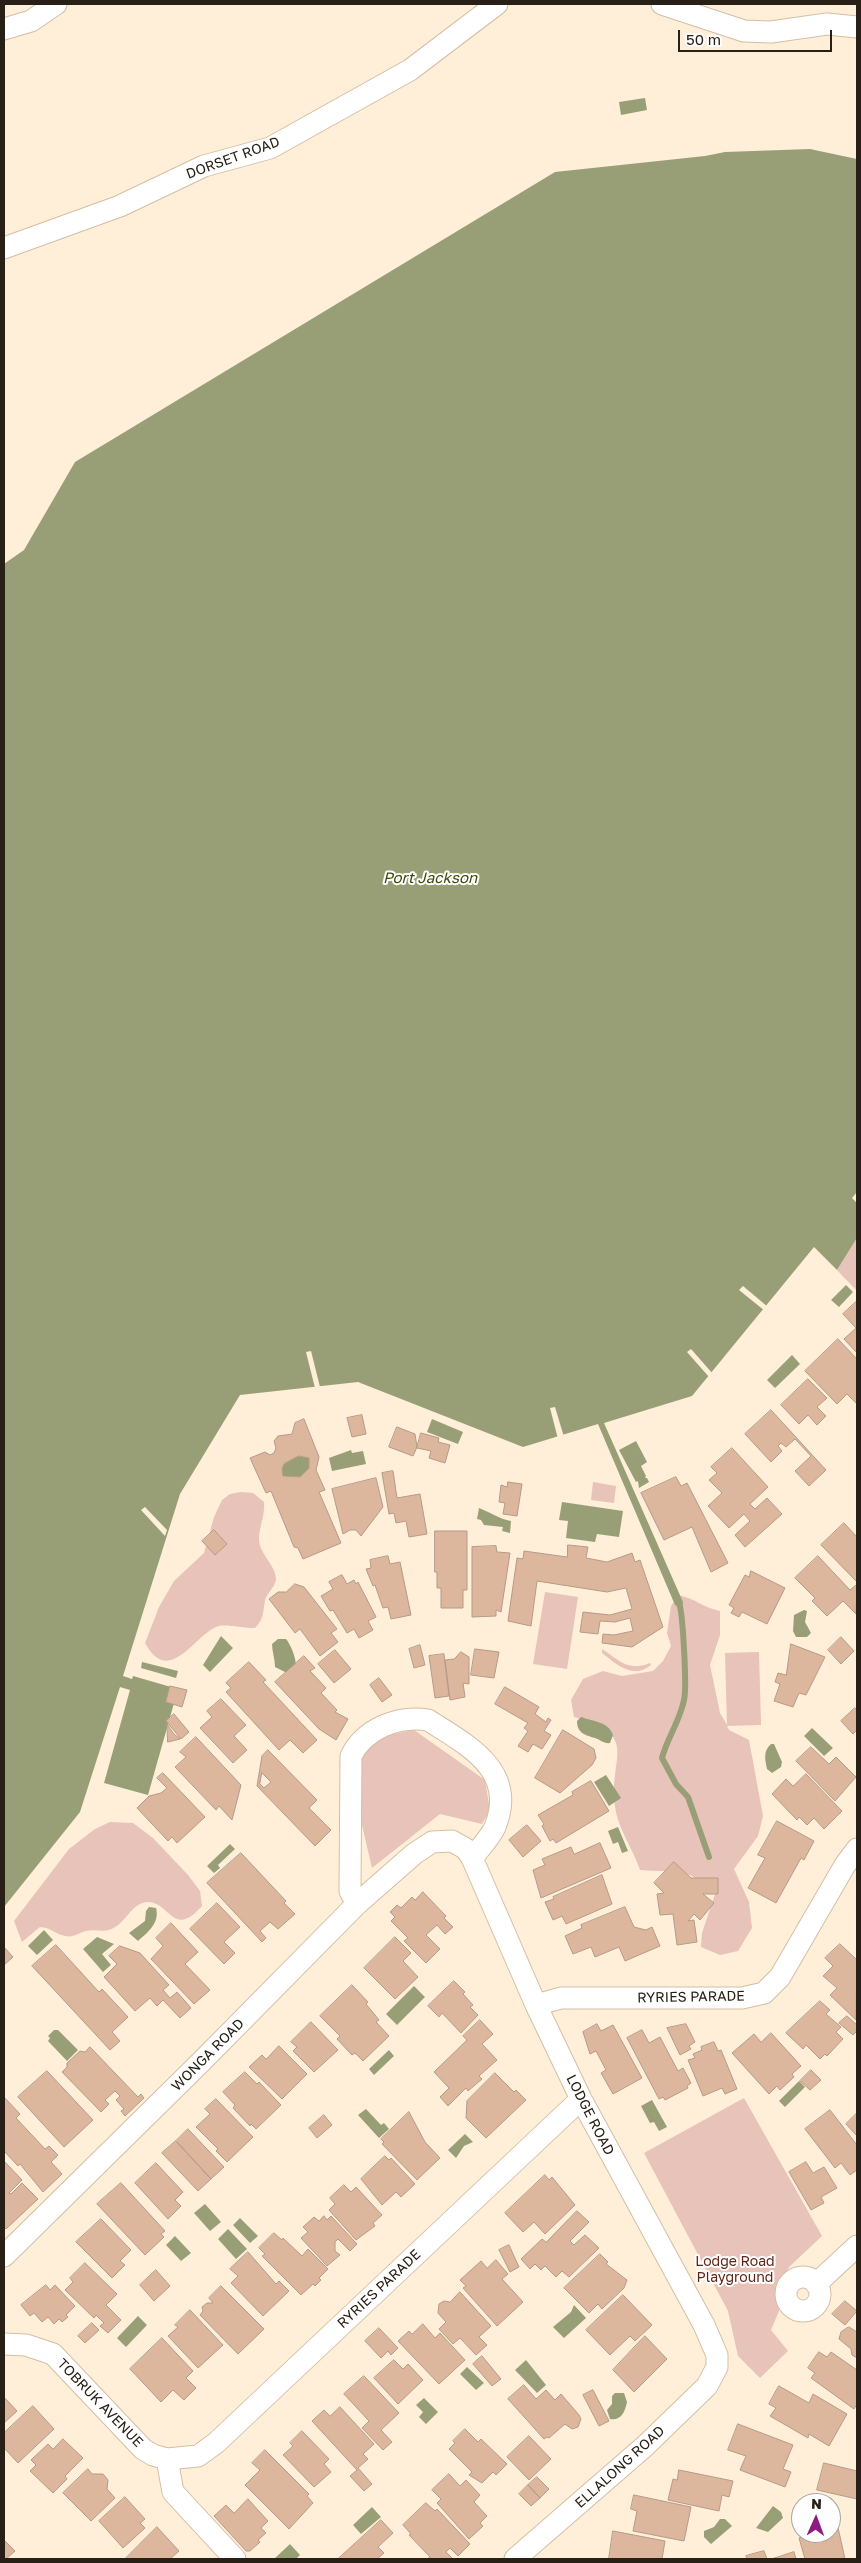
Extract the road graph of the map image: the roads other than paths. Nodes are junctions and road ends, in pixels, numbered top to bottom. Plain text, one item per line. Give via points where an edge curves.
1 (56, 4) edge
2 (497, 4) edge
3 (662, 4) edge
4 (857, 27) edge
5 (4, 29) edge
6 (4, 248) edge
7 (857, 1849) edge
8 (414, 1854) joint
9 (472, 1858) junction
10 (357, 1904) junction
11 (536, 2005) junction
12 (580, 2099) junction
13 (857, 2246) edge
14 (4, 2256) edge
15 (816, 2284) dead end
16 (4, 2344) edge
17 (717, 2367) joint
18 (167, 2459) junction
19 (235, 2559) edge
20 (515, 2559) edge

1 - 5 street via 31,21
2 - 6 street, DORSET ROAD via 410,70 270,148 204,166 120,206
3 - 4 street via 744,31 771,32 826,24
7 - 11 street, RYRIES PARADE via 780,1977 764,1992 742,1998 561,1998
8 - 9 street, LODGE ROAD via 432,1842 452,1841 466,1849
8 - 10 street, WONGA ROAD
9 - 10 street via 495,1828 500,1812 497,1776 475,1751 428,1720 418,1718 382,1726 356,1745 351,1756 350,1891
9 - 11 street, LODGE ROAD
10 - 14 street, WONGA ROAD
11 - 12 street, LODGE ROAD
12 - 17 street, LODGE ROAD via 704,2325 717,2355
12 - 18 street, RYRIES PARADE via 216,2443 198,2456
13 - 15 street
16 - 18 street, TOBRUK AVENUE via 26,2345 53,2354 143,2449
17 - 20 street, ELLALONG ROAD via 707,2386 646,2446
18 - 19 street via 173,2492

